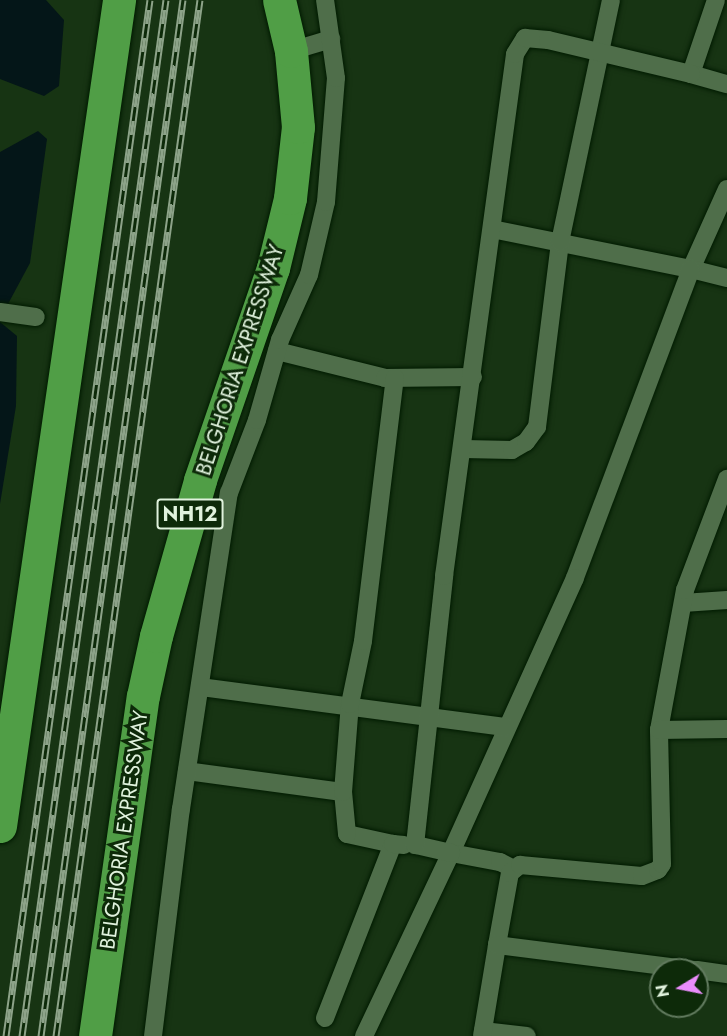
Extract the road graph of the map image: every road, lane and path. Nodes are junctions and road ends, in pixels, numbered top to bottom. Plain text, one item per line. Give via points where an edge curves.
1 (119, 0) edge
2 (279, 0) edge
3 (326, 0) edge
4 (611, 0) edge
5 (716, 0) edge
6 (331, 39) junction
7 (291, 51) junction
8 (598, 51) junction
9 (691, 74) junction
10 (727, 84) edge
11 (727, 189) edge
12 (492, 228) junction
13 (560, 242) junction
14 (699, 271) junction
15 (727, 278) edge
16 (0, 312) edge
17 (36, 317) dead end
18 (277, 351) junction
19 (473, 377) junction
20 (395, 378) junction
21 (464, 449) junction
22 (727, 479) edge
23 (727, 600) edge
24 (682, 603) junction
25 (201, 687) junction
26 (350, 704) junction
27 (428, 716) junction
28 (505, 727) junction
29 (727, 729) edge
30 (659, 730) junction
31 (187, 771) junction
32 (343, 792) junction
33 (0, 826) edge
34 (393, 844) junction
35 (415, 845) junction
36 (457, 854) junction
37 (507, 866) junction
38 (497, 945) junction
39 (649, 964) edge
40 (709, 972) edge
41 (727, 974) edge
42 (325, 1018) dead end
43 (482, 1033) edge
44 (95, 1036) edge
45 (153, 1036) edge
46 (364, 1036) edge
47 (527, 1036) edge

1 - 33 highway
2 - 7 highway, BELGHORIA EXPRESSWAY / NH12
3 - 6 street
4 - 8 street
5 - 9 street
6 - 7 street
6 - 18 street via 336,78 326,202 309,275
7 - 44 highway, BELGHORIA EXPRESSWAY / NH12 via 298,127 290,198 273,268 200,480 156,636
8 - 9 street
8 - 12 street via 525,38 515,54
8 - 13 street
9 - 10 street
11 - 14 street
12 - 13 street
12 - 19 street
13 - 14 street
13 - 21 street via 537,427 526,442 512,450
14 - 15 street
14 - 28 street via 575,578
16 - 17 street
18 - 20 street
18 - 25 street via 257,420 229,493
19 - 20 street
19 - 21 street
20 - 26 street via 363,641
21 - 27 street
22 - 24 street
23 - 24 street
24 - 30 street
25 - 26 street
25 - 31 street
26 - 27 street
26 - 32 street
27 - 28 street
27 - 35 street
28 - 36 street
29 - 30 street
30 - 37 street via 662,864 658,870 642,876
31 - 32 street
31 - 45 street
32 - 34 street via 347,834
34 - 35 street
34 - 42 street
35 - 36 street
36 - 37 street
36 - 46 street
37 - 38 street
38 - 39 street
38 - 43 street
40 - 41 street
43 - 47 street

